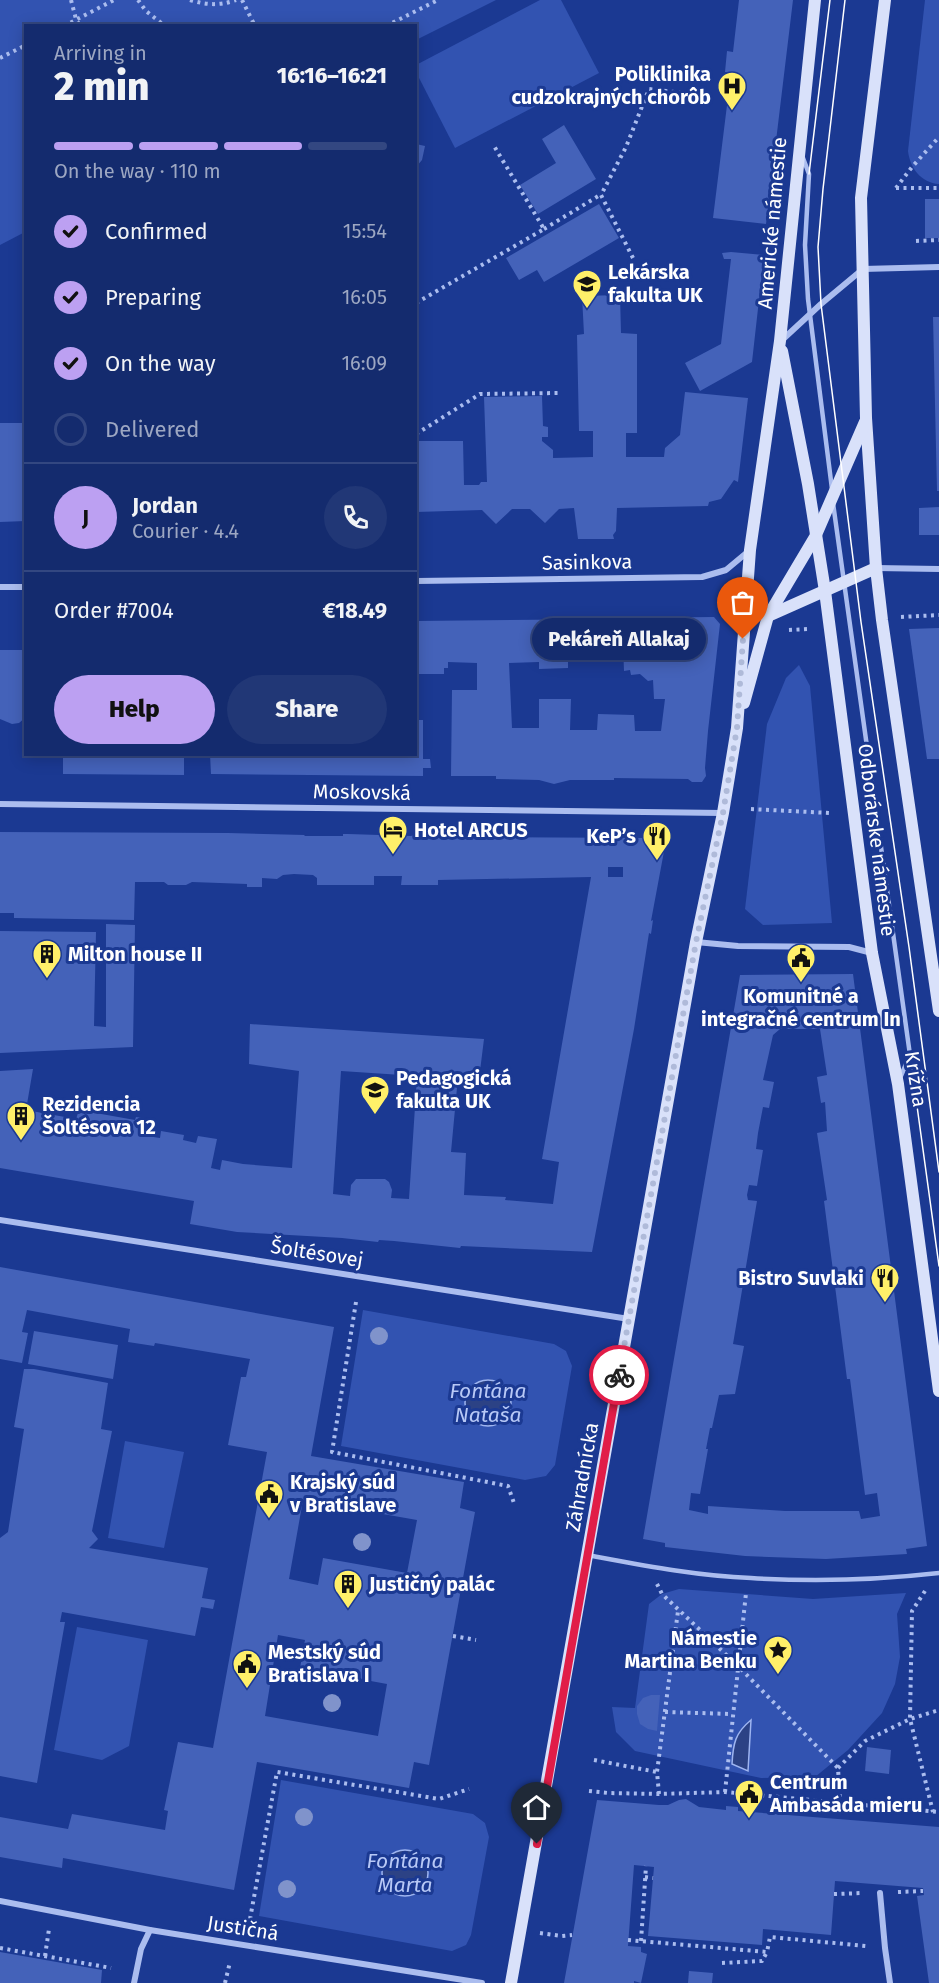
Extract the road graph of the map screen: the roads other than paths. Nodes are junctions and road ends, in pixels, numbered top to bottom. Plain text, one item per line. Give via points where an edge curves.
1 (815, 0) edge
2 (885, 0) edge
3 (799, 145) junction
4 (939, 267) edge
5 (863, 269) junction
6 (810, 314) junction
7 (780, 341) junction
8 (866, 418) junction
9 (833, 499) junction
10 (815, 537) junction
11 (750, 550) junction
12 (876, 568) junction
13 (939, 569) edge
14 (417, 581) edge
15 (844, 582) junction
16 (0, 587) edge
17 (24, 587) edge
18 (825, 591) junction
19 (768, 616) junction
20 (737, 728) junction
21 (0, 804) edge
22 (723, 813) junction
23 (696, 942) junction
24 (872, 953) junction
25 (939, 1011) edge
26 (898, 1084) junction
27 (0, 1220) edge
28 (630, 1319) junction
29 (939, 1391) edge
30 (588, 1555) junction
31 (938, 1573) edge
32 (880, 1893) dead end
33 (0, 1901) edge
34 (150, 1930) junction
35 (134, 1983) edge
36 (482, 1983) edge
37 (511, 1983) edge
38 (890, 1983) edge

1 - 3 street, Americké námestie
2 - 5 street via 862,186
3 - 6 lane via 809,174 805,245
3 - 7 street, Americké námestie
4 - 5 street
5 - 6 street, Americké námestie
5 - 8 street, Odborárske námestie
6 - 7 street, Americké námestie
6 - 9 lane
7 - 10 street, Odborárske námestie
7 - 11 street, Odborárske námestie
8 - 9 street, Odborárske námestie
8 - 12 street, Odborárske námestie
9 - 10 street, Odborárske námestie
9 - 15 lane
10 - 18 street, Odborárske námestie
10 - 19 street, Odborárske námestie
11 - 14 street, Sasinkova via 726,570 702,577
11 - 20 street, Odborárske námestie
12 - 13 street
12 - 15 street
12 - 25 street, Odborárske námestie
15 - 18 street
15 - 26 lane via 910,1055
16 - 17 street
18 - 19 street
18 - 24 street, Odborárske námestie
19 - 20 street, Odborárske námestie
20 - 22 street, Odborárske námestie
21 - 22 street, Moskovská
22 - 23 street, Odborárske námestie
23 - 24 street, Odborárske námestie via 849,947
23 - 28 street, Záhradnícka
24 - 26 street, Krížna
26 - 29 street, Krížna
27 - 28 street, Šoltésovej
28 - 30 street, Záhradnícka
30 - 31 lane via 749,1578 830,1581
30 - 37 street, Záhradnícka
32 - 38 street
33 - 34 street, Justičná
34 - 35 street via 141,1949
34 - 36 street, Justičná

